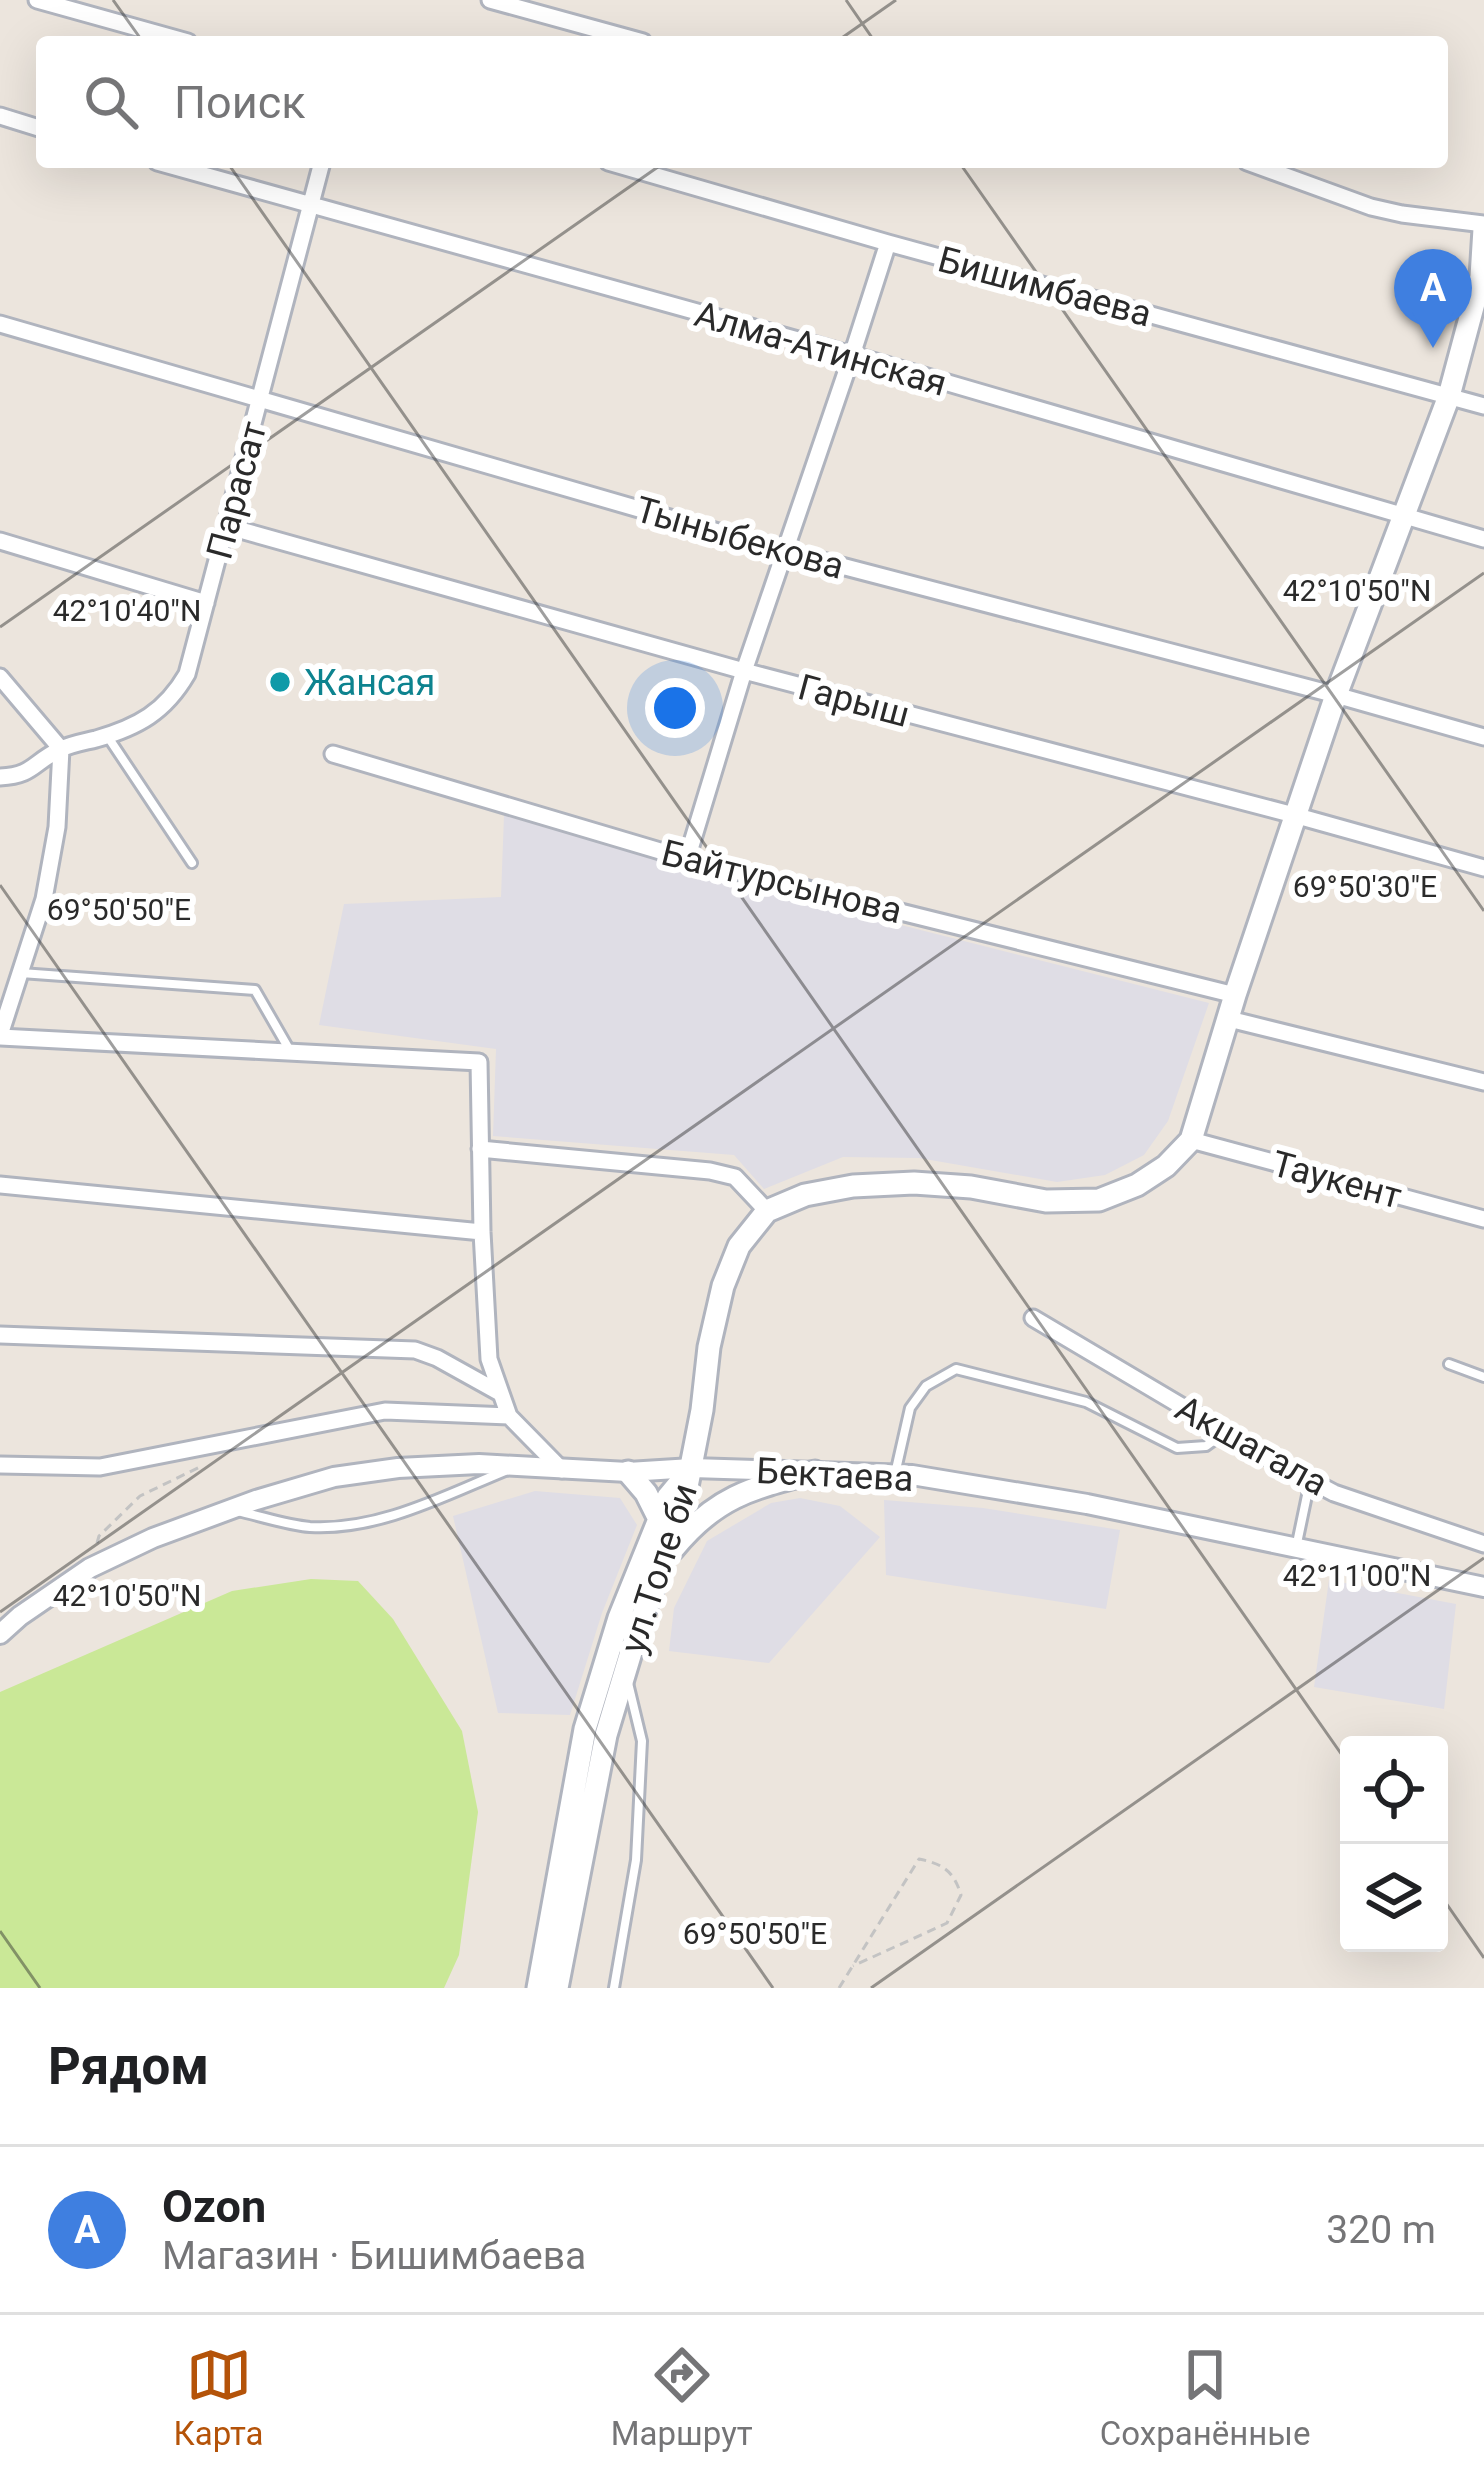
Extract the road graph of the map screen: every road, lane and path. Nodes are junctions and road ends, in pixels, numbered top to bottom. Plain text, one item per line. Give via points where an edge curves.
1 (37, 0) edge
2 (490, 0) edge
3 (166, 36) edge
4 (621, 36) edge
5 (0, 116) edge
6 (36, 127) edge
7 (177, 168) edge
8 (320, 168) edge
9 (629, 168) edge
10 (1264, 168) edge
11 (310, 207) junction
12 (1484, 226) edge
13 (888, 243) junction
14 (1482, 278) edge
15 (0, 324) edge
16 (852, 355) junction
17 (1449, 396) junction
18 (260, 398) junction
19 (1484, 406) edge
20 (1404, 516) junction
21 (226, 526) junction
22 (1484, 539) edge
23 (0, 541) edge
24 (784, 551) junction
25 (206, 603) junction
26 (744, 671) junction
27 (0, 677) edge
28 (1336, 695) junction
29 (108, 735) junction
30 (1484, 737) edge
31 (61, 748) junction
32 (333, 754) dead end
33 (0, 777) edge
34 (1294, 815) junction
35 (687, 859) junction
36 (192, 863) dead end
37 (1484, 868) edge
38 (12, 980) edge
39 (1235, 995) junction
40 (1229, 1019) junction
41 (0, 1036) edge
42 (290, 1052) junction
43 (1484, 1082) edge
44 (1191, 1140) junction
45 (481, 1149) junction
46 (0, 1185) edge
47 (767, 1211) junction
48 (1484, 1219) edge
49 (482, 1232) junction
50 (1033, 1318) dead end
51 (0, 1335) edge
52 (1449, 1364) dead end
53 (1484, 1377) edge
54 (500, 1393) junction
55 (509, 1416) junction
56 (1225, 1432) junction
57 (224, 1443) junction
58 (0, 1465) edge
59 (517, 1466) junction
60 (692, 1468) junction
61 (562, 1470) junction
62 (628, 1472) junction
63 (815, 1472) junction
64 (894, 1475) junction
65 (1310, 1480) junction
66 (230, 1509) junction
67 (659, 1519) junction
68 (1484, 1544) edge
69 (1296, 1548) junction
70 (662, 1564) junction
71 (90, 1568) junction
72 (1484, 1587) edge
73 (0, 1634) edge
74 (625, 1670) junction
75 (853, 1966) junction
76 (538, 1988) edge
77 (557, 1988) edge
78 (614, 1988) edge
79 (838, 1988) edge

1 - 3 street
2 - 4 street
5 - 6 street
7 - 11 street, Алма-Атинская
8 - 11 street, Парасат
9 - 13 street, Бишимбаева
10 - 12 street via 1371,206
11 - 16 street, Алма-Атинская
11 - 18 street, Парасат
12 - 14 main road
13 - 16 street
13 - 17 street, Бишимбаева
14 - 17 main road
15 - 18 street, Тыныбекова
16 - 20 street, Алма-Атинская
16 - 24 street
17 - 19 street, Бишимбаева
17 - 20 main road
18 - 21 street, Парасат
18 - 24 street, Тыныбекова
20 - 22 street, Алма-Атинская
20 - 28 main road
21 - 25 street, Парасат
21 - 26 street, Гарыш
23 - 25 street
24 - 26 street
24 - 28 street, Тыныбекова
25 - 29 street, Парасат via 173,697
26 - 34 street, Гарыш
26 - 35 street
27 - 31 street
28 - 30 street, Тыныбекова
28 - 34 main road
29 - 31 street, Парасат
29 - 36 lane
31 - 33 street, Парасат via 21,776
31 - 38 street via 44,899
32 - 35 street, Байтурсынова
34 - 37 street, Гарыш
34 - 39 main road
35 - 39 street, Байтурсынова
38 - 41 street
38 - 42 lane via 255,990
39 - 40 main road
40 - 43 street
40 - 44 main road
41 - 42 street
42 - 45 street via 479,1062
44 - 47 main road via 1138,1185 1099,1200 914,1183 805,1195
44 - 48 street, Таукент
45 - 47 street via 710,1171 735,1177
45 - 49 street
46 - 49 street
47 - 60 main road via 723,1286
49 - 54 street via 489,1359
50 - 56 street, Акшагала
51 - 54 street via 415,1350
52 - 53 lane
54 - 55 street
55 - 57 street via 385,1411
55 - 61 street
56 - 64 lane via 1206,1447 1178,1448 1086,1402 956,1369 926,1386 910,1408
56 - 65 street, Акшагала
57 - 58 street via 100,1467
57 - 71 path via 200,1469 140,1496 99,1536
59 - 61 street, Бектаева
59 - 66 street, Бектаева via 334,1477
59 - 66 lane via 353,1525 308,1527
60 - 62 street, Бектаева
60 - 63 street, Бектаева
60 - 67 main road, ул.Толе би
60 - 70 main road, ул.Толе би
61 - 62 street, Бектаева
62 - 67 main road
63 - 64 street, Бектаева
63 - 70 main road via 724,1502 695,1522
64 - 69 street, Бектаева via 1088,1504
65 - 68 street, Акшагала
65 - 69 lane
66 - 71 street, Бектаева
67 - 76 main road, ул.Толе би via 585,1729
69 - 72 street, Бектаева
70 - 74 main road, ул.Толе би
71 - 73 street, Бектаева
74 - 77 main road, ул.Толе би
74 - 78 lane via 642,1741 636,1860
75 - 75 path via 947,1924 962,1895 955,1876 920,1859
75 - 79 path

